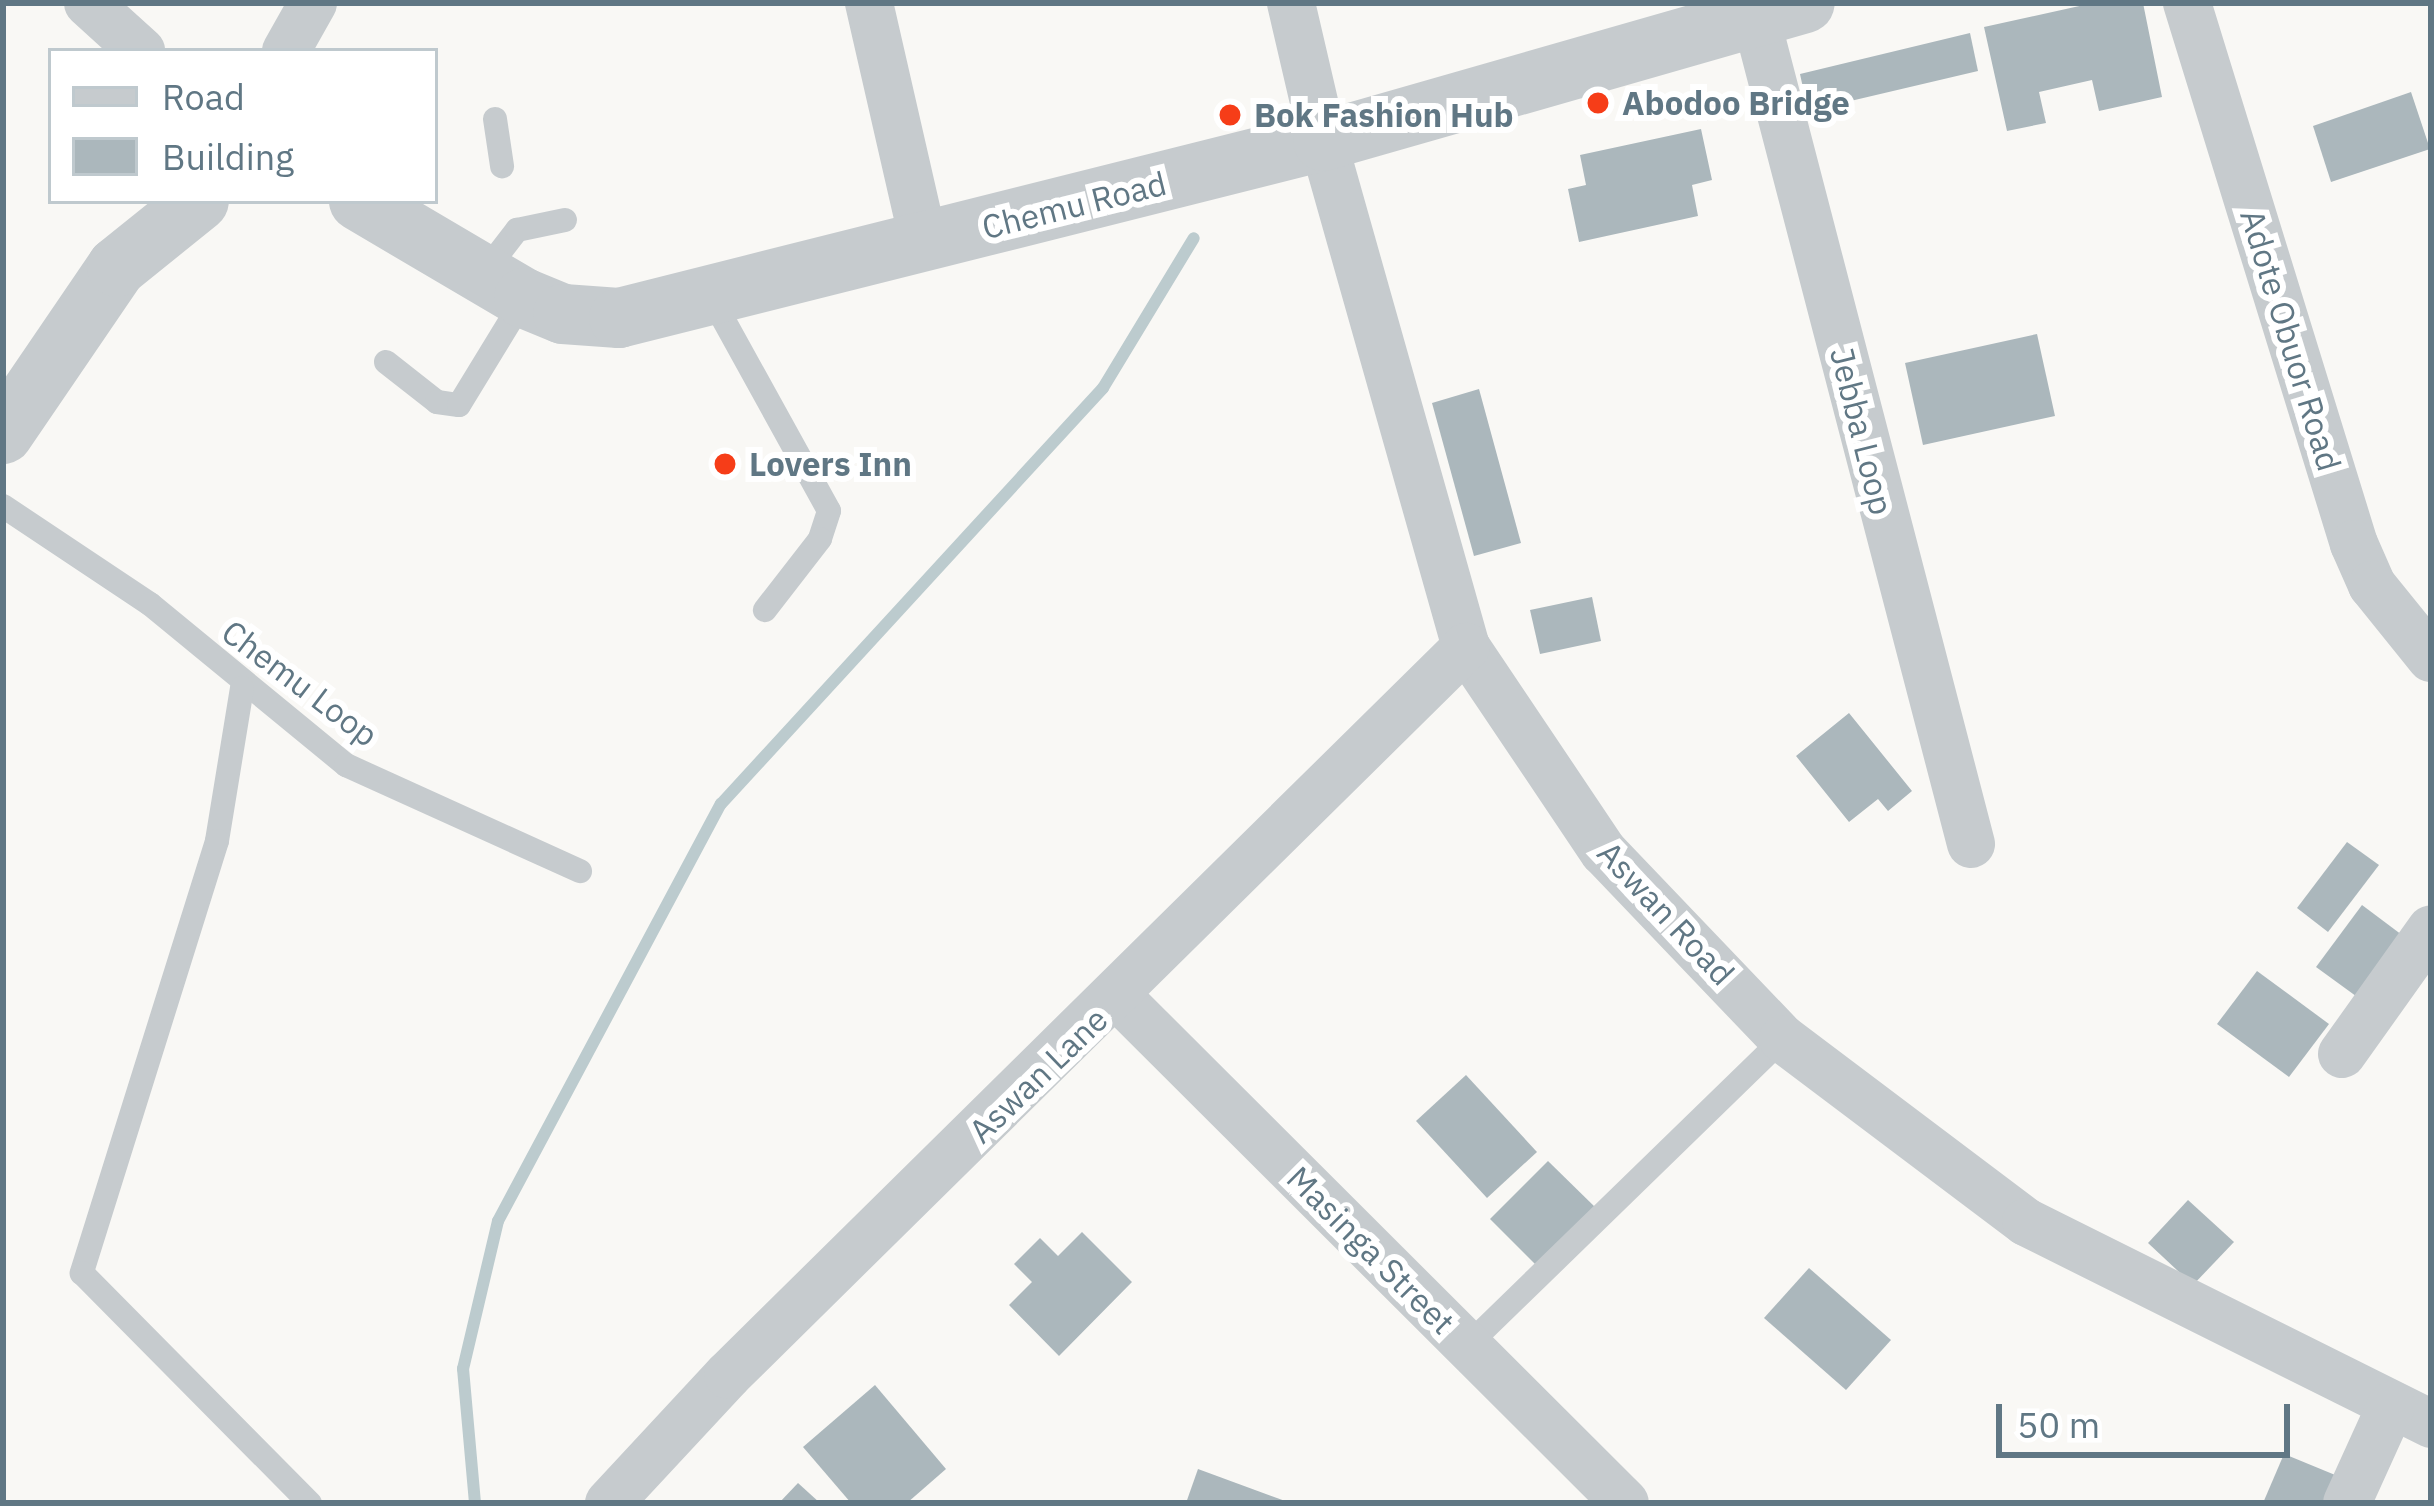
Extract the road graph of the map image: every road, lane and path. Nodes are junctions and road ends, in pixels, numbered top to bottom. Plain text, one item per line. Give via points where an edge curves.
1 (88, 3) edge
2 (314, 3) edge
3 (869, 3) edge
4 (1292, 3) edge
5 (2187, 3) edge
6 (1771, 8) edge
7 (138, 48) edge
8 (288, 48) edge
9 (495, 119) dead end
10 (1323, 142) junction
11 (502, 166) dead end
12 (195, 204) edge
13 (364, 204) edge
14 (566, 220) dead end
15 (924, 243) junction
16 (503, 287) junction
17 (710, 295) junction
18 (386, 362) dead end
19 (3, 434) edge
20 (3, 506) edge
21 (766, 610) dead end
22 (1466, 647) junction
23 (2431, 658) edge
24 (242, 688) junction
25 (1971, 844) dead end
26 (580, 871) dead end
27 (2431, 929) edge
28 (1118, 997) junction
29 (1784, 1039) junction
30 (2342, 1054) dead end
31 (1467, 1346) junction
32 (2411, 1415) edge
33 (310, 1503) edge
34 (609, 1503) edge
35 (1625, 1503) edge
36 (2347, 1503) edge

1 - 7 street
2 - 8 street
3 - 15 street
4 - 10 street, Aswan Road
5 - 23 street, Adote Obuor Road via 2354,544 2372,585
6 - 10 street, Chemu Road
6 - 25 street, Jebba Loop
9 - 11 lane
10 - 15 street, Chemu Road
10 - 22 street, Aswan Road
12 - 19 street via 116,267
13 - 16 street, Chemu Road
14 - 16 lane via 518,230
15 - 17 street, Chemu Road
16 - 17 street, Chemu Road via 563,314 619,318
16 - 18 lane via 459,405 437,402
17 - 21 lane via 829,511 820,539
20 - 24 lane, Chemu Loop via 150,604
22 - 28 street, Aswan Lane
22 - 29 street, Aswan Road via 1616,866
24 - 26 lane, Chemu Loop via 346,765
24 - 33 lane via 217,841 82,1273
27 - 30 street
28 - 31 street, Masinga Street
28 - 34 street, Aswan Lane via 728,1375
29 - 31 lane
29 - 32 street, Aswan Road via 2040,1231
31 - 35 street, Masinga Street
32 - 36 street

